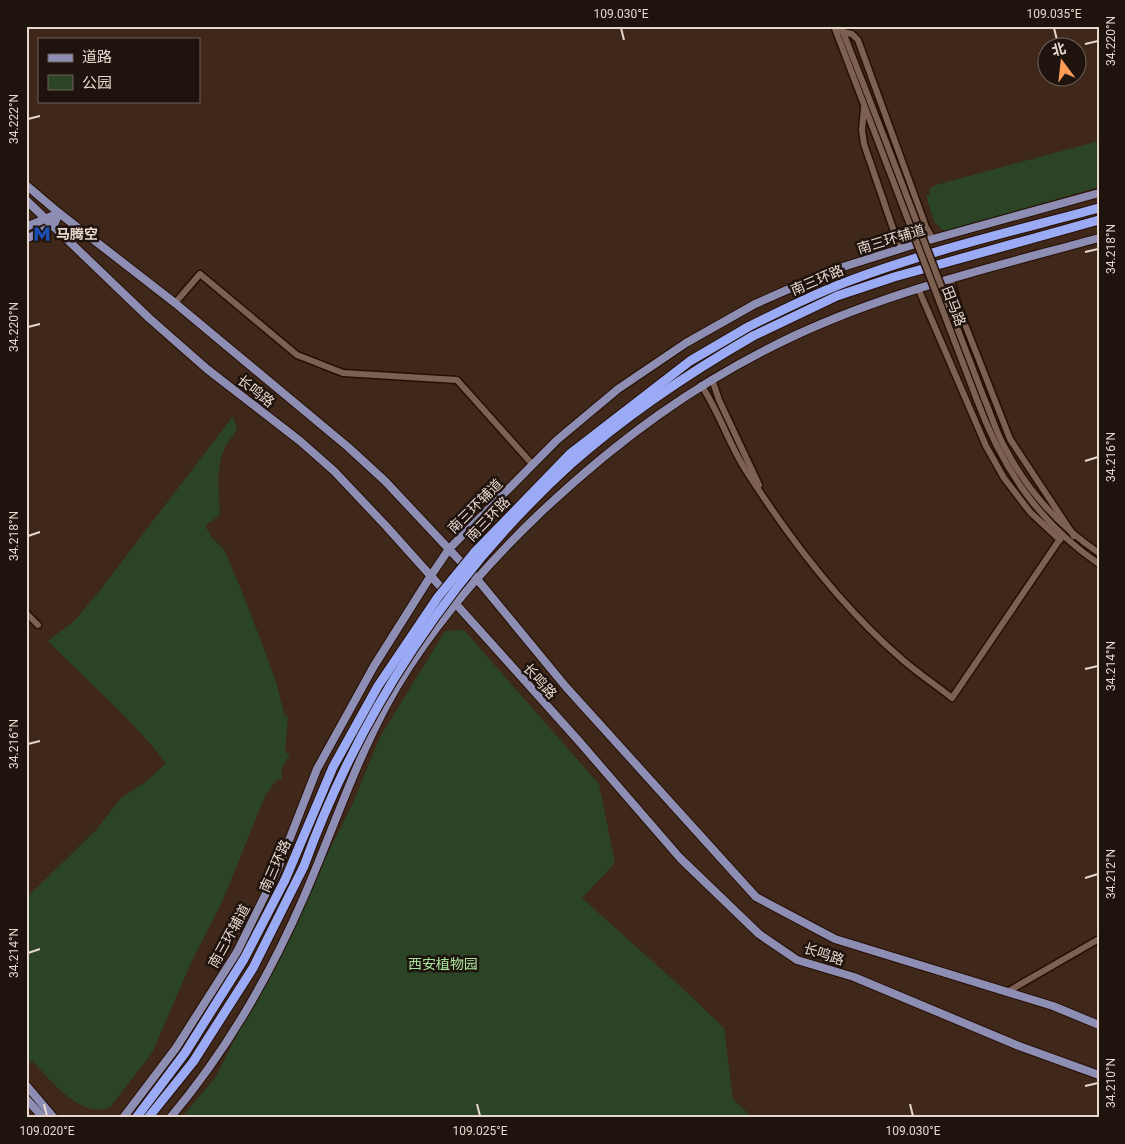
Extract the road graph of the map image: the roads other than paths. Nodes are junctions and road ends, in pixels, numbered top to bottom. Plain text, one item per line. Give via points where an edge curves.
1 (836, 26) edge
2 (843, 32) junction
3 (864, 108) junction
4 (26, 184) edge
5 (1099, 193) edge
6 (26, 200) edge
7 (1099, 208) edge
8 (58, 213) junction
9 (46, 217) junction
10 (1099, 220) edge
11 (1085, 223) junction
12 (54, 225) junction
13 (1099, 225) edge
14 (26, 227) edge
15 (1099, 238) edge
16 (26, 239) edge
17 (933, 239) junction
18 (900, 249) junction
19 (950, 278) junction
20 (918, 288) junction
21 (175, 303) junction
22 (712, 379) junction
23 (701, 386) junction
24 (981, 399) junction
25 (533, 465) junction
26 (764, 498) junction
27 (1074, 536) junction
28 (1061, 538) junction
29 (450, 549) junction
30 (1099, 553) edge
31 (1099, 564) edge
32 (430, 577) junction
33 (477, 579) junction
34 (456, 604) junction
35 (26, 613) edge
36 (38, 625) dead end
37 (1099, 939) edge
38 (1008, 992) junction
39 (1099, 1025) edge
40 (1099, 1075) edge
41 (26, 1086) edge
42 (26, 1101) edge
43 (42, 1118) edge
44 (53, 1118) edge
45 (123, 1118) edge
46 (136, 1118) edge
47 (148, 1118) edge
48 (170, 1118) edge

1 - 2 street, 田马路
1 - 3 street, 田马路
2 - 17 street via 858,40
2 - 24 street, 田马路, bridge
3 - 18 street via 864,144
3 - 24 street, 田马路, bridge
4 - 8 main road, 长鸣路
5 - 17 main road, 南三环辅道
6 - 9 main road, 长鸣路
7 - 46 highway, 南三环路, bridge via 924,256 795,303 690,360 571,453 474,553 438,597 378,686 333,767 286,880 240,967 185,1053
8 - 9 main road
8 - 12 main road
8 - 21 main road, 长鸣路
9 - 12 main road, 长鸣路
9 - 14 main road
10 - 11 highway, 南三环路
11 - 13 highway
11 - 47 highway, 南三环路, bridge via 837,296 753,336 709,361 633,414 588,450 512,522 468,572 404,663 359,738 321,818 304,866 253,968 193,1062
12 - 16 main road
12 - 32 main road, 长鸣路 via 149,318 334,472
15 - 19 main road
17 - 18 main road, 南三环辅道
18 - 25 main road, 南三环辅道 via 830,271 755,304 686,343 618,389
19 - 20 main road
19 - 27 street via 1010,439
20 - 22 main road via 799,333
20 - 28 street via 986,446 1004,478 1030,512
21 - 25 street via 200,274 297,355 343,373 457,380
21 - 29 main road, 长鸣路 via 348,447
22 - 23 main road
22 - 26 street
23 - 26 street via 712,400 730,444
23 - 33 main road via 585,470 513,539
24 - 27 street, 田马路 via 1004,448 1024,478 1051,514
24 - 28 street, 田马路 via 1001,457
25 - 29 main road, 南三环辅道
26 - 28 street via 800,549 848,606 904,662 952,698
27 - 30 street, 田马路
28 - 31 street, 田马路
29 - 32 main road, 南三环辅道
29 - 33 main road, 长鸣路
32 - 34 main road, 长鸣路
32 - 45 main road, 南三环辅道 via 374,666 317,769 278,871 237,952 176,1048
33 - 34 main road
33 - 38 main road, 长鸣路 via 566,686 756,897 835,939
34 - 40 main road, 长鸣路 via 680,858 759,934 797,960 854,977 1019,1046
34 - 48 main road via 406,670 385,707 303,901 256,993 206,1071
35 - 36 street
37 - 38 street
38 - 39 main road, 长鸣路
41 - 44 main road
42 - 43 main road

